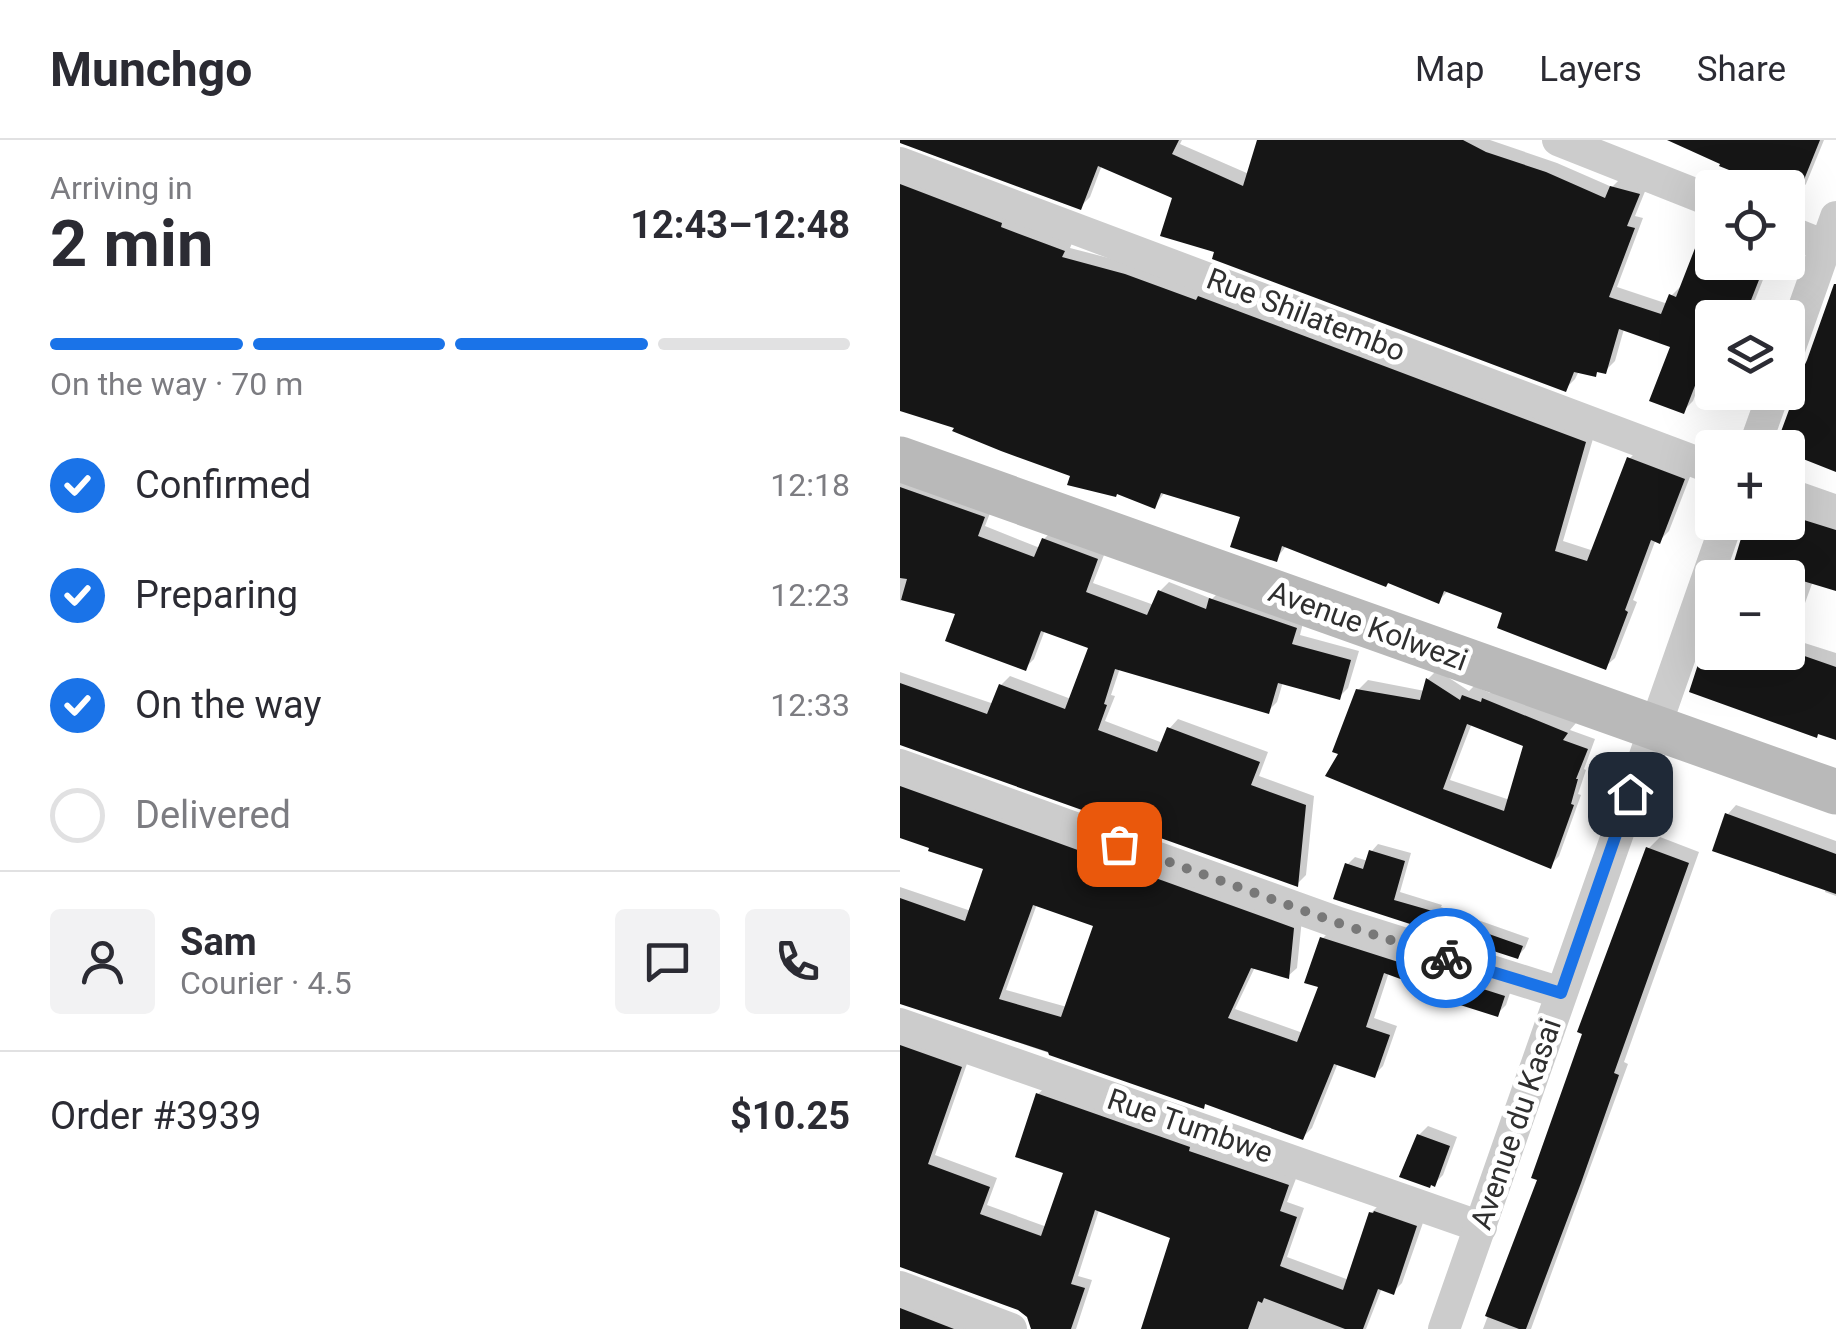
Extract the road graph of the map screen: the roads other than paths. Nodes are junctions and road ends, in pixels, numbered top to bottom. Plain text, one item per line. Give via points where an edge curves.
1 (1558, 140) edge
2 (900, 163) edge
3 (1695, 194) edge
4 (1805, 231) edge
5 (1831, 231) edge
6 (1805, 305) edge
7 (900, 459) edge
8 (1695, 462) edge
9 (1805, 500) edge
10 (1836, 510) edge
11 (1721, 540) edge
12 (1654, 728) junction
13 (900, 765) edge
14 (1836, 792) edge
15 (1561, 993) junction
16 (900, 1024) edge
17 (1481, 1227) junction
18 (900, 1288) edge
19 (1012, 1329) edge
20 (1444, 1329) edge

1 - 3 street
2 - 8 street, Rue Shilatembo
4 - 5 street
5 - 6 street
7 - 12 street, Avenue Kolwezi
9 - 10 street
11 - 12 street, Avenue du Kasai
12 - 14 street, Avenue Kolwezi
12 - 15 street, Avenue du Kasai
13 - 15 street via 1338,923
15 - 17 street, Avenue du Kasai
16 - 17 street, Rue Tumbwe
17 - 20 street, Avenue du Kasai
18 - 19 street

